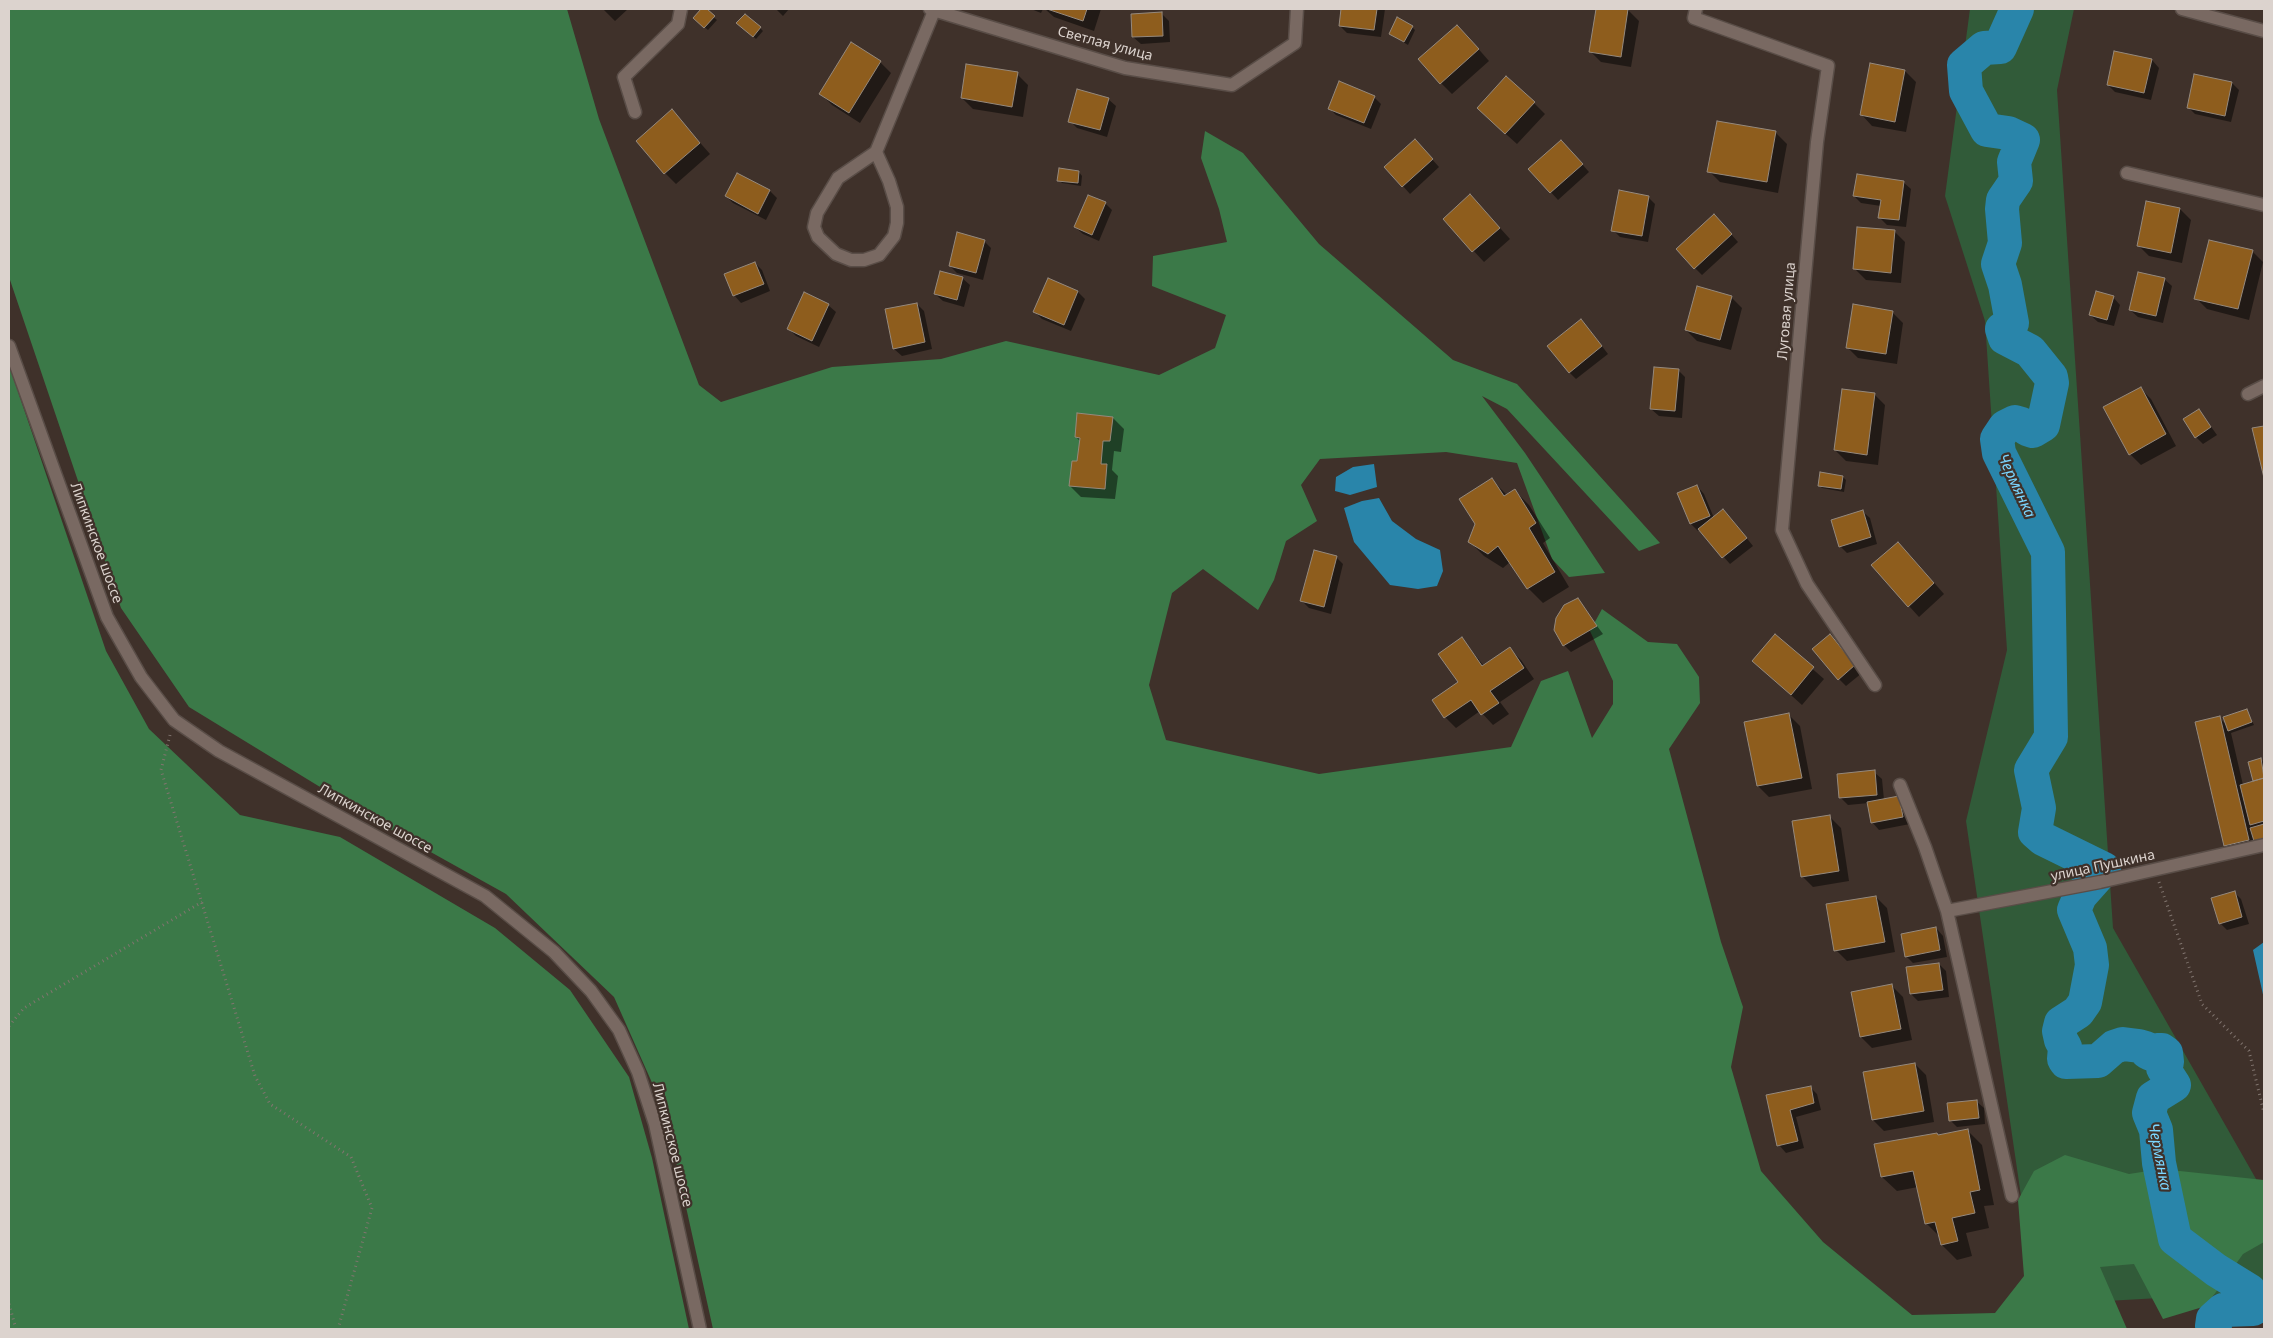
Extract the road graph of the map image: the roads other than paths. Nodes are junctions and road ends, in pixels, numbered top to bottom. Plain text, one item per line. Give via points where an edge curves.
1 (681, 9) edge
2 (1297, 9) edge
3 (1696, 9) edge
4 (2182, 9) edge
5 (932, 10) edge
6 (2264, 31) edge
7 (635, 112) dead end
8 (876, 152) junction
9 (2127, 173) dead end
10 (2264, 205) edge
11 (9, 346) edge
12 (2264, 386) edge
13 (2248, 394) dead end
14 (1875, 684) dead end
15 (1900, 785) dead end
16 (2264, 845) edge
17 (1947, 911) junction
18 (2012, 1196) dead end
19 (700, 1329) edge

1 - 7 street via 678,24 624,77
2 - 5 street, Светлая улица via 1295,44 1232,86 1125,68
3 - 14 street, Луговая улица via 1694,18 1828,66 1816,152 1782,530 1808,584
4 - 6 street
5 - 8 street
8 - 8 street via 897,206 894,236 880,255 851,260 836,254 818,237 814,227 817,213 838,178
9 - 10 street
11 - 19 street, Липкинское шоссе via 107,617 141,678 174,720 219,751 485,896 554,952 591,991 619,1030 638,1072 652,1116
12 - 13 street
15 - 17 street via 1926,847
16 - 17 street, улица Пушкина via 2100,882
17 - 18 street

